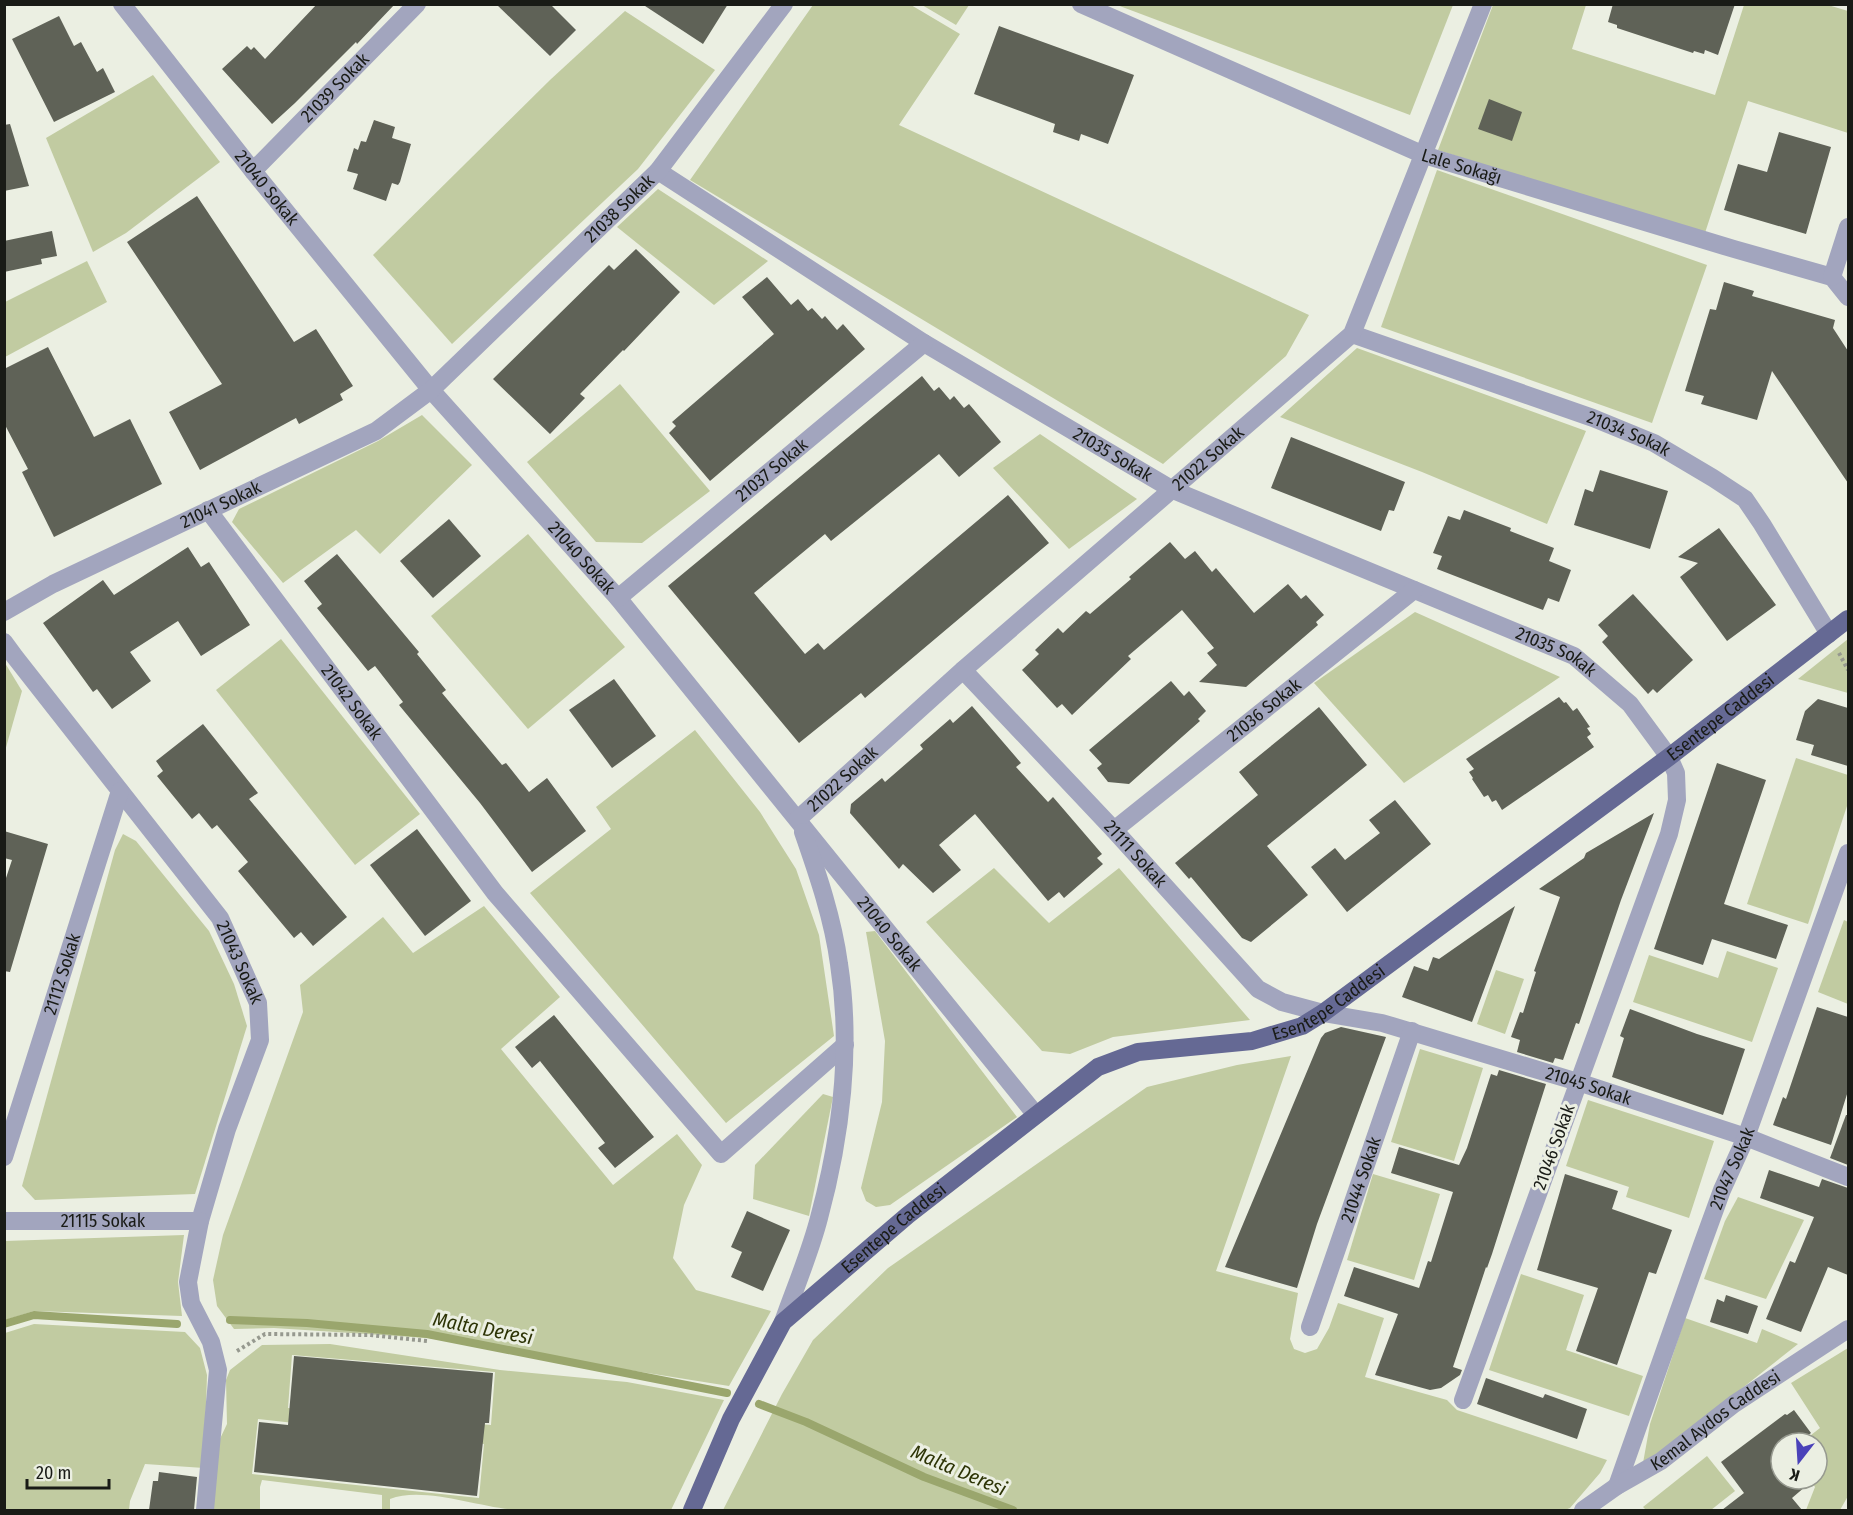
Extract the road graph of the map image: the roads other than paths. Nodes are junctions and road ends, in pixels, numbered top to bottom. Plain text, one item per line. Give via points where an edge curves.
1 (122, 4) edge
2 (417, 4) edge
3 (784, 4) edge
4 (1081, 4) edge
5 (1483, 4) edge
6 (1424, 155) junction
7 (253, 171) junction
8 (658, 171) junction
9 (1848, 227) edge
10 (1832, 277) junction
11 (1848, 297) edge
12 (1352, 334) junction
13 (924, 343) junction
14 (430, 390) junction
15 (1173, 490) junction
16 (208, 510) junction
17 (1414, 590) junction
18 (618, 598) junction
19 (4, 612) edge
20 (1848, 619) edge
21 (1829, 634) junction
22 (4, 642) edge
23 (963, 670) junction
24 (1669, 756) junction
25 (120, 791) junction
26 (798, 819) junction
27 (1114, 830) junction
28 (1848, 853) edge
29 (1323, 1013) junction
30 (1412, 1031) junction
31 (845, 1045) junction
32 (1578, 1082) junction
33 (1036, 1115) junction
34 (1746, 1137) junction
35 (4, 1157) edge
36 (1848, 1177) edge
37 (4, 1221) edge
38 (200, 1221) junction
39 (783, 1322) junction
40 (1310, 1327) dead end
41 (1848, 1329) edge
42 (1463, 1400) dead end
43 (1617, 1486) junction
44 (205, 1510) edge
45 (692, 1510) edge
46 (1583, 1510) edge

1 - 7 street, 21040 Sokak
2 - 7 street, 21039 Sokak
3 - 8 street, 21038 Sokak
4 - 6 street, Lale Sokağı
5 - 6 street, 21022 Sokak
6 - 10 street, Lale Sokağı
6 - 12 street, 21022 Sokak
7 - 14 street, 21040 Sokak
8 - 13 street, 21035 Sokak
8 - 14 street, 21038 Sokak
9 - 10 street
10 - 11 street
12 - 15 street, 21022 Sokak
12 - 21 street, 21034 Sokak via 1654,443 1745,498
13 - 15 street, 21035 Sokak
13 - 18 street, 21037 Sokak
14 - 16 street, 21041 Sokak via 376,431
14 - 18 street, 21040 Sokak
15 - 17 street, 21035 Sokak
15 - 23 street, 21022 Sokak
16 - 19 street, 21041 Sokak
16 - 31 street, 21042 Sokak via 495,893 721,1154
17 - 24 street, 21035 Sokak via 1574,656 1630,704
17 - 27 street, 21036 Sokak
18 - 26 street, 21040 Sokak
20 - 21 main road, Esentepe Caddesi
21 - 24 main road, Esentepe Caddesi
22 - 25 street, 21043 Sokak
23 - 26 street, 21022 Sokak
23 - 27 street, 21111 Sokak
24 - 29 main road, Esentepe Caddesi
24 - 32 street, 21046 Sokak via 1676,773 1677,800 1669,834
25 - 35 street, 21112 Sokak
25 - 38 street, 21043 Sokak via 220,918 258,1003 260,1040 227,1129
26 - 31 street, Esentepe Caddesi via 822,886 839,964
26 - 33 street, 21040 Sokak
27 - 29 street, 21111 Sokak via 1258,989 1282,1002
28 - 34 street, 21047 Sokak
29 - 30 street, 21045 Sokak
29 - 33 main road, Esentepe Caddesi via 1302,1026 1252,1041 1138,1052 1098,1067
30 - 32 street, 21045 Sokak
30 - 40 street, 21044 Sokak
31 - 39 street, Esentepe Caddesi via 838,1128 819,1218
32 - 34 street, 21045 Sokak
32 - 42 street, 21046 Sokak
33 - 39 main road, Esentepe Caddesi via 908,1215
34 - 36 street, 21045 Sokak
34 - 43 street, 21047 Sokak via 1702,1245
37 - 38 street, 21115 Sokak
38 - 44 street, 21043 Sokak via 188,1282 191,1303 211,1342 218,1370
39 - 45 main road, Esentepe Caddesi via 731,1419
41 - 43 street, Kemal Aydos Caddesi via 1734,1404 1661,1461
43 - 46 street, Kemal Aydos Caddesi

